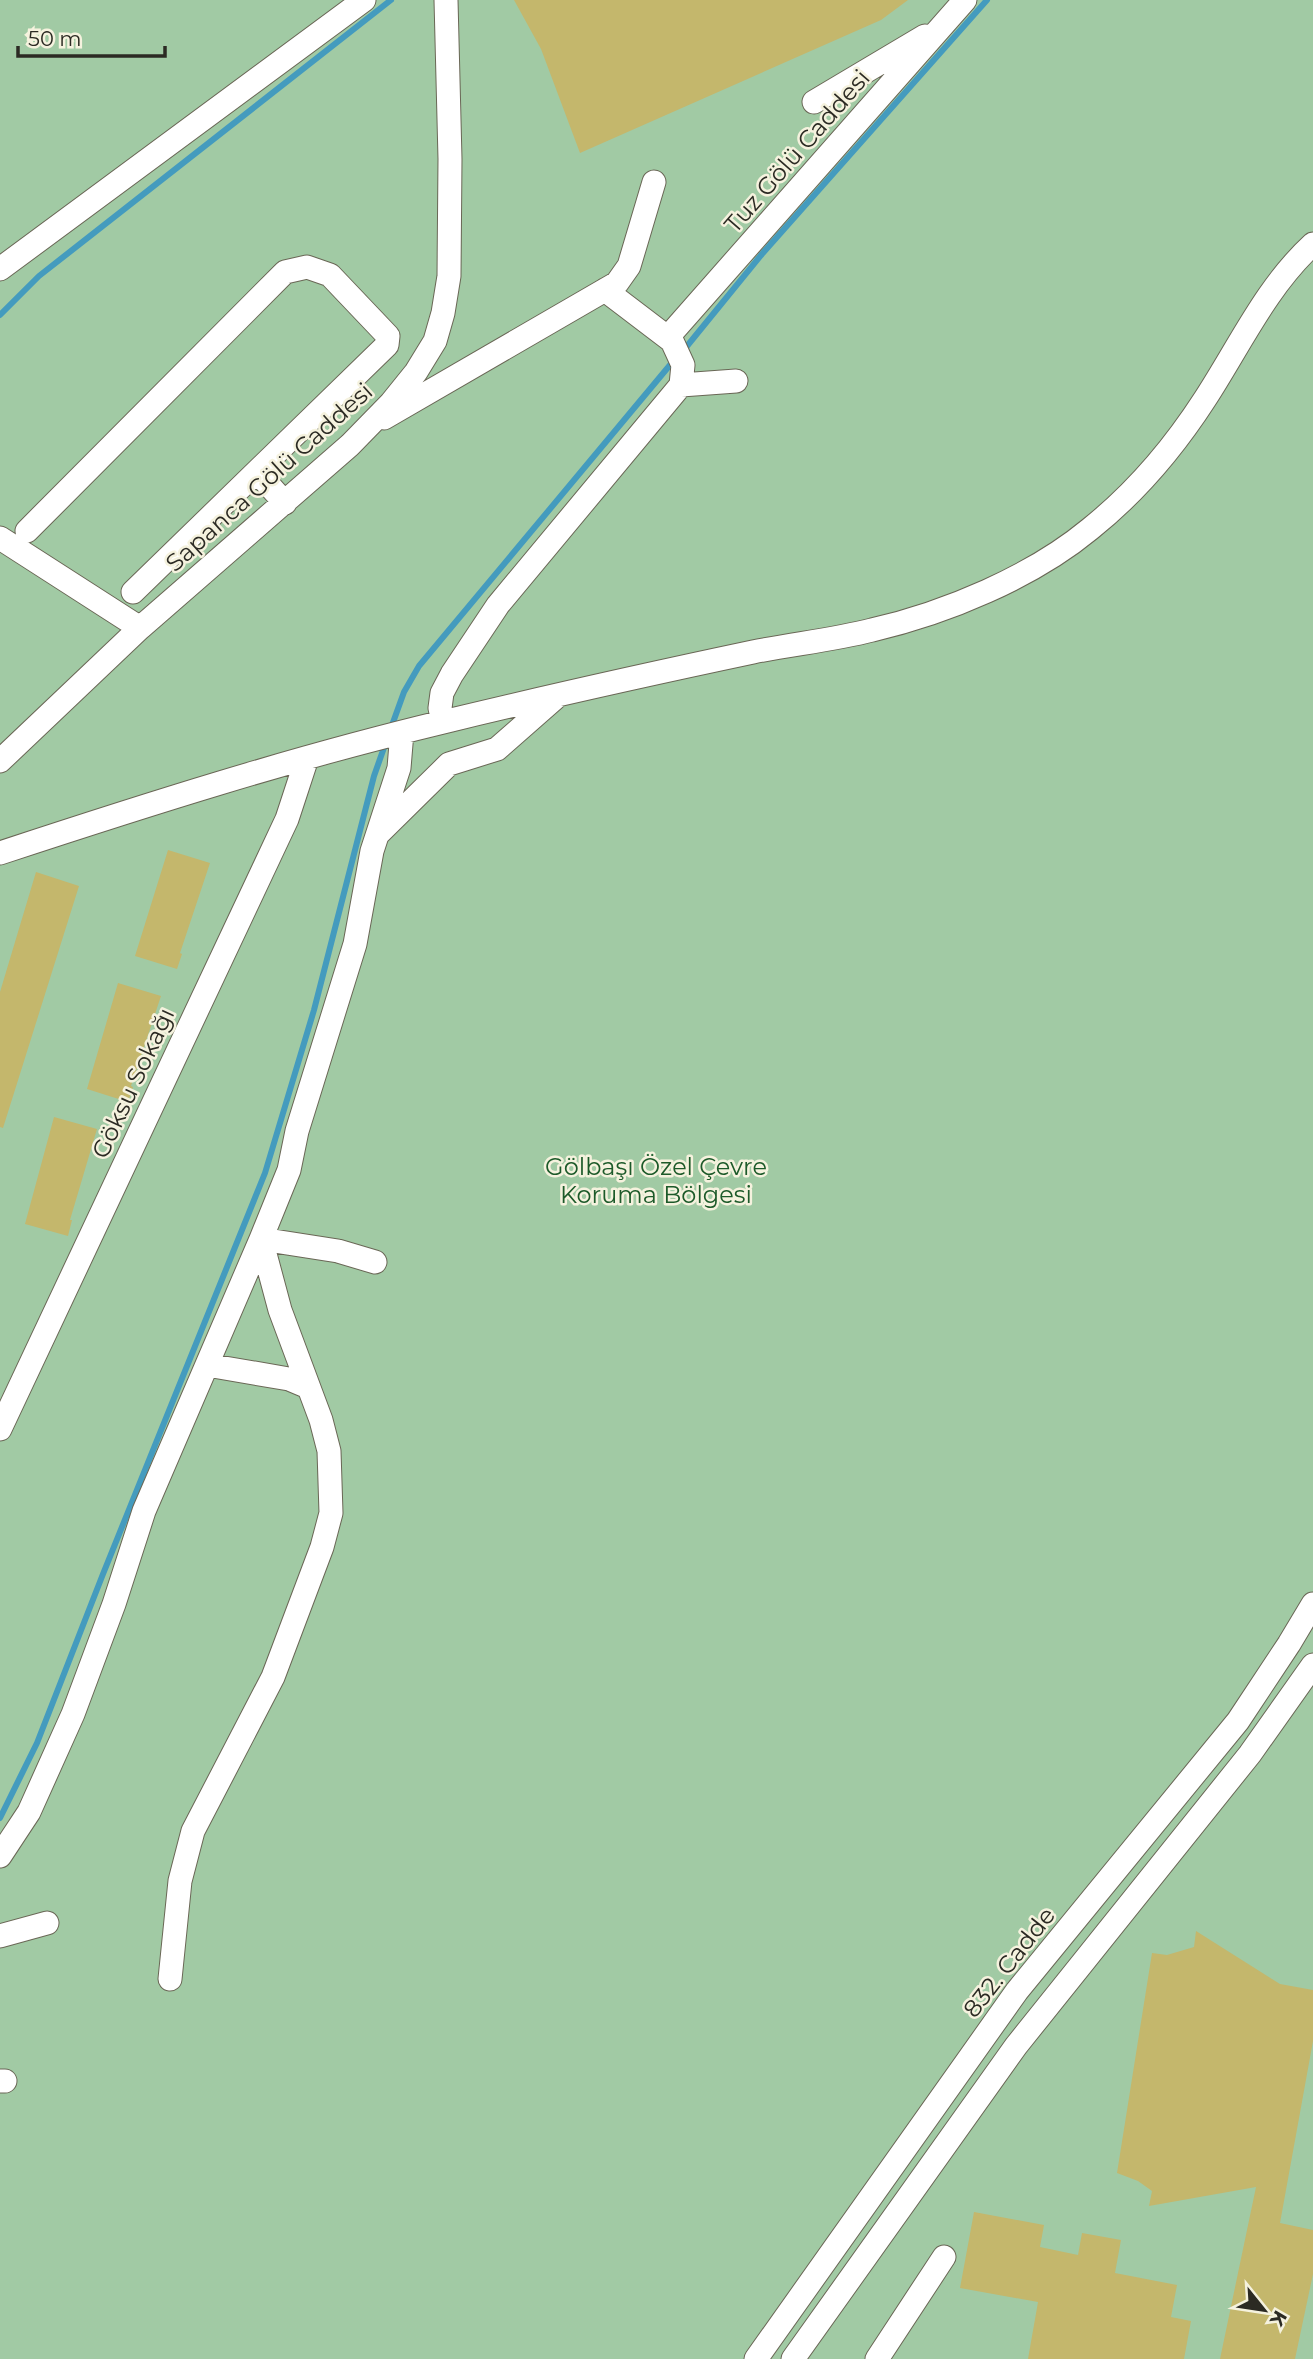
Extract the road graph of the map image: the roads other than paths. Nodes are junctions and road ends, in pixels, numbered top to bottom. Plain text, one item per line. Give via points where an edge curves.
1 (364, 0) edge
2 (446, 0) edge
3 (965, 0) edge
4 (943, 26) junction
5 (814, 102) dead end
6 (654, 182) dead end
7 (1313, 244) edge
8 (0, 269) edge
9 (605, 290) junction
10 (677, 359) junction
11 (736, 381) dead end
12 (366, 429) junction
13 (257, 472) junction
14 (285, 503) junction
15 (27, 531) dead end
16 (0, 538) edge
17 (133, 592) dead end
18 (140, 628) junction
19 (558, 696) junction
20 (443, 722) junction
21 (402, 732) junction
22 (307, 758) junction
23 (0, 761) edge
24 (377, 835) junction
25 (0, 853) edge
26 (261, 1239) junction
27 (375, 1262) dead end
28 (207, 1365) junction
29 (308, 1387) junction
30 (0, 1429) edge
31 (1313, 1604) edge
32 (1313, 1665) edge
33 (0, 1856) edge
34 (1082, 1912) junction
35 (47, 1923) dead end
36 (1106, 1932) junction
37 (0, 1936) edge
38 (170, 1979) dead end
39 (944, 2257) dead end
40 (756, 2359) edge
41 (793, 2359) edge
42 (877, 2359) edge

1 - 8 street
2 - 12 street, Sapanca Gölü Caddesi via 450,185 449,276 443,313 435,341 416,372
3 - 4 street, Tuz Gölü Caddesi
4 - 5 street
4 - 10 street, Tuz Gölü Caddesi
6 - 9 street via 629,266 617,283
7 - 19 street via 1274,288 1204,400 1153,467 1091,529 1053,556 949,606 874,630
9 - 10 street
9 - 12 street
10 - 11 street
10 - 20 street, Tuz Gölü Caddesi via 452,674 442,693
12 - 14 street, Sapanca Gölü Caddesi
13 - 14 street
13 - 15 street via 389,341 321,270 307,267 285,272
13 - 17 street
14 - 18 street, Sapanca Gölü Caddesi
16 - 18 street
18 - 23 street, Sapanca Gölü Caddesi
19 - 20 street
19 - 24 street via 498,749 449,764
20 - 21 street
21 - 22 street
21 - 24 street via 399,768
22 - 25 street
22 - 30 street, Göksu Sokağı via 287,819
24 - 26 street via 355,944 289,1170
26 - 27 street
26 - 28 street
26 - 29 street
28 - 29 street via 289,1379
28 - 33 street via 144,1511 73,1714 29,1812
29 - 38 street via 329,1451 331,1513 273,1676 193,1831 180,1881
31 - 34 street, 832. Cadde via 1238,1721
32 - 36 street via 1250,1754
34 - 36 street
34 - 40 street, 832. Cadde via 1017,1991
35 - 37 street
36 - 41 street via 1016,2046
39 - 42 street

